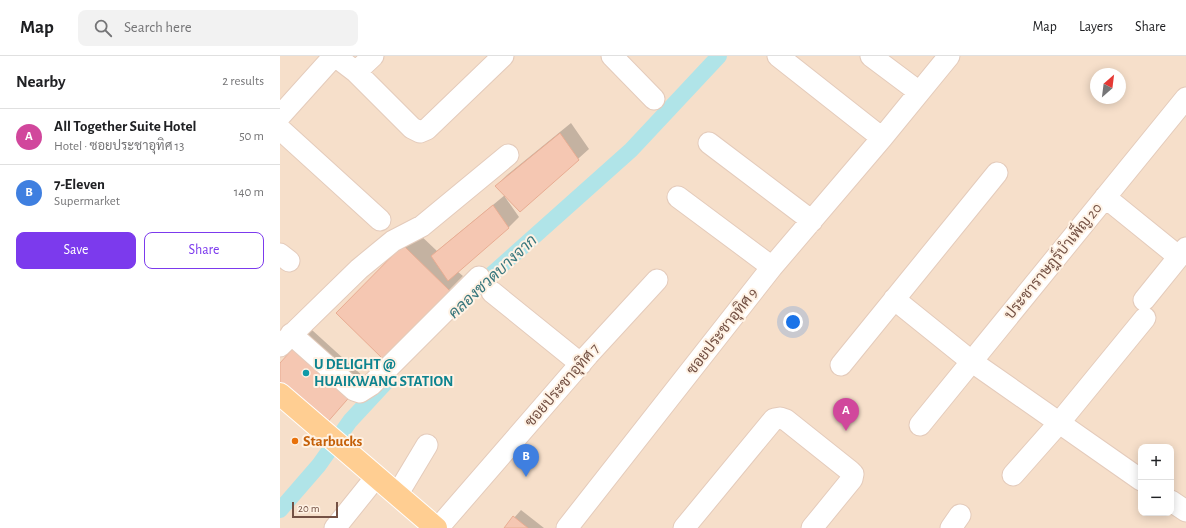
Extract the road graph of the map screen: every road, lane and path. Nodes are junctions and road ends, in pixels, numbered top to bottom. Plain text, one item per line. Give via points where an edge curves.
1 (335, 56) edge
2 (373, 56) edge
3 (503, 56) edge
4 (612, 56) edge
5 (778, 56) edge
6 (871, 56) edge
7 (949, 56) edge
8 (356, 72) junction
9 (919, 92) junction
10 (1186, 98) edge
11 (654, 99) dead end
12 (280, 116) edge
13 (280, 129) edge
14 (882, 138) junction
15 (709, 143) dead end
16 (508, 155) dead end
17 (997, 173) dead end
18 (678, 197) dead end
19 (1106, 197) junction
20 (380, 220) dead end
21 (812, 221) junction
22 (1183, 252) edge
23 (772, 267) junction
24 (656, 280) dead end
25 (894, 299) junction
26 (286, 340) edge
27 (971, 361) junction
28 (581, 364) junction
29 (841, 365) dead end
30 (280, 394) edge
31 (1059, 423) junction
32 (920, 424) dead end
33 (427, 445) dead end
34 (1014, 475) dead end
35 (376, 477) junction
36 (1138, 478) edge
37 (397, 495) junction
38 (1174, 503) edge
39 (1186, 511) edge
40 (335, 528) edge
41 (437, 528) edge
42 (567, 528) edge
43 (684, 528) edge
44 (812, 528) edge

1 - 8 street
1 - 12 street
2 - 8 street
3 - 8 street via 427,129 420,132 412,128
4 - 11 street
5 - 14 street
6 - 9 street
7 - 9 street, ซอยประชาอุทิศ 9
9 - 14 street, ซอยประชาอุทิศ 9
10 - 19 street, ประชาราษฎร์บำเพ็ญ 20
13 - 20 street
14 - 21 street, ซอยประชาอุทิศ 9
15 - 21 street
16 - 26 street via 422,226 393,241 359,269
17 - 25 street
18 - 23 street
19 - 22 street
19 - 27 street, ประชาราษฎร์บำเพ็ญ 20
21 - 23 street, ซอยประชาอุทิศ 9
22 - 31 street
23 - 42 street, ซอยประชาอุทิศ 9
24 - 28 street, ซอยประชาอุทิศ 7
25 - 27 street
25 - 29 street
26 - 28 street via 360,392 486,284
27 - 31 street
27 - 32 street, ประชาราษฎร์บำเพ็ญ 20
28 - 41 street, ซอยประชาอุทิศ 7
30 - 35 main road
31 - 34 street
31 - 36 street
33 - 37 street
35 - 37 main road
35 - 40 street
37 - 41 main road
38 - 39 street
43 - 44 street via 774,420 780,418 786,420 853,474 852,479

